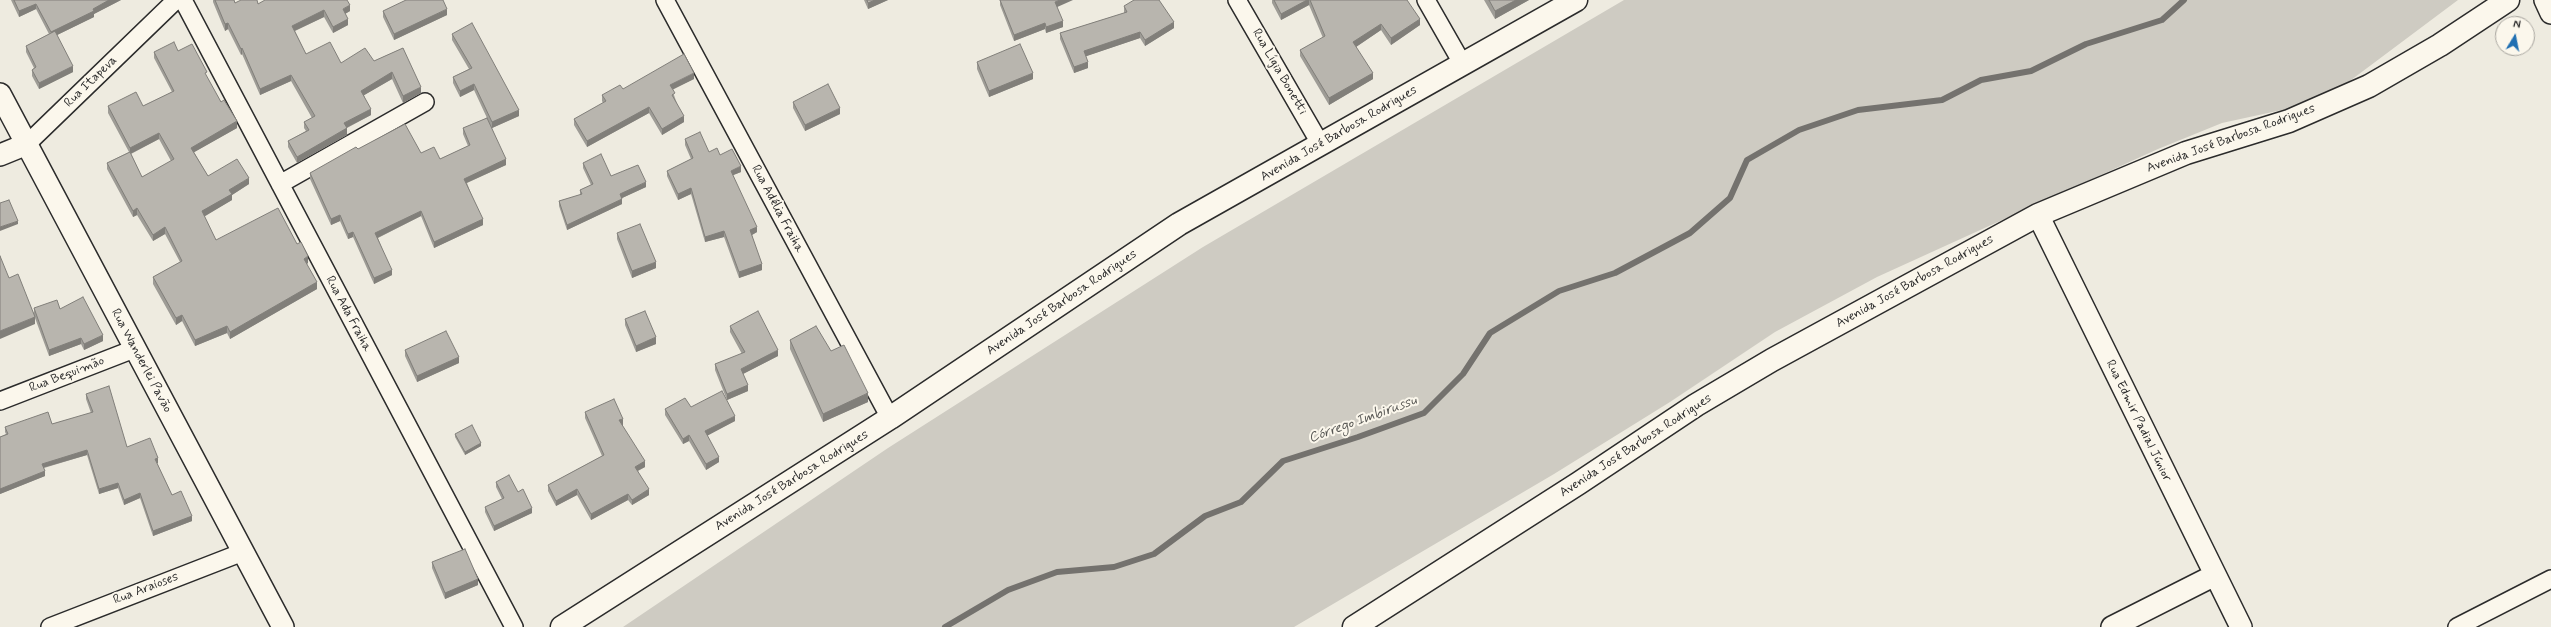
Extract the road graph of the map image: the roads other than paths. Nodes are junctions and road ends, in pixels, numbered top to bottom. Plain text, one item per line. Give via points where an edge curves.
1 (176, 0) edge
2 (183, 0) edge
3 (1236, 0) edge
4 (1426, 0) edge
5 (1576, 0) edge
6 (2508, 0) edge
7 (2545, 0) edge
8 (668, 1) edge
9 (2551, 13) edge
10 (1462, 63) junction
11 (0, 94) edge
12 (425, 102) dead end
13 (27, 144) junction
14 (1321, 145) junction
15 (0, 155) edge
16 (280, 184) junction
17 (2038, 215) junction
18 (134, 349) junction
19 (0, 401) edge
20 (890, 418) junction
21 (243, 552) junction
22 (2215, 575) junction
23 (2551, 579) edge
24 (50, 627) edge
25 (284, 627) edge
26 (514, 627) edge
27 (562, 627) edge
28 (1354, 627) edge
29 (2112, 627) edge
30 (2241, 627) edge
31 (2457, 627) edge

1 - 13 street, Rua Itapeva
2 - 16 street, Rua Ada Fraiha
3 - 14 street, Rua Lígia Bonetti
4 - 10 street
5 - 10 main road, Avenida José Barbosa Rodrigues
6 - 17 main road, Avenida José Barbosa Rodrigues via 2440,45 2368,86 2289,121 2186,153
7 - 9 street
8 - 20 street, Rua Adélia Fraiha
10 - 14 main road, Avenida José Barbosa Rodrigues
11 - 13 street, Rua Wanderlei Pavão
12 - 16 street
13 - 15 street, Rua Itapeva
13 - 18 street, Rua Wanderlei Pavão
14 - 20 main road, Avenida José Barbosa Rodrigues via 1179,224
16 - 26 street, Rua Ada Fraiha
17 - 22 street, Rua Edmir Padial Júnior
17 - 28 main road, Avenida José Barbosa Rodrigues via 1772,360 1696,405
18 - 19 street, Rua Bequimão
18 - 21 street, Rua Wanderlei Pavão
20 - 27 main road, Avenida José Barbosa Rodrigues
21 - 24 street, Rua Araioses
21 - 25 street, Rua Wanderlei Pavão
22 - 29 street
22 - 30 street, Rua Edmir Padial Júnior
23 - 31 street

